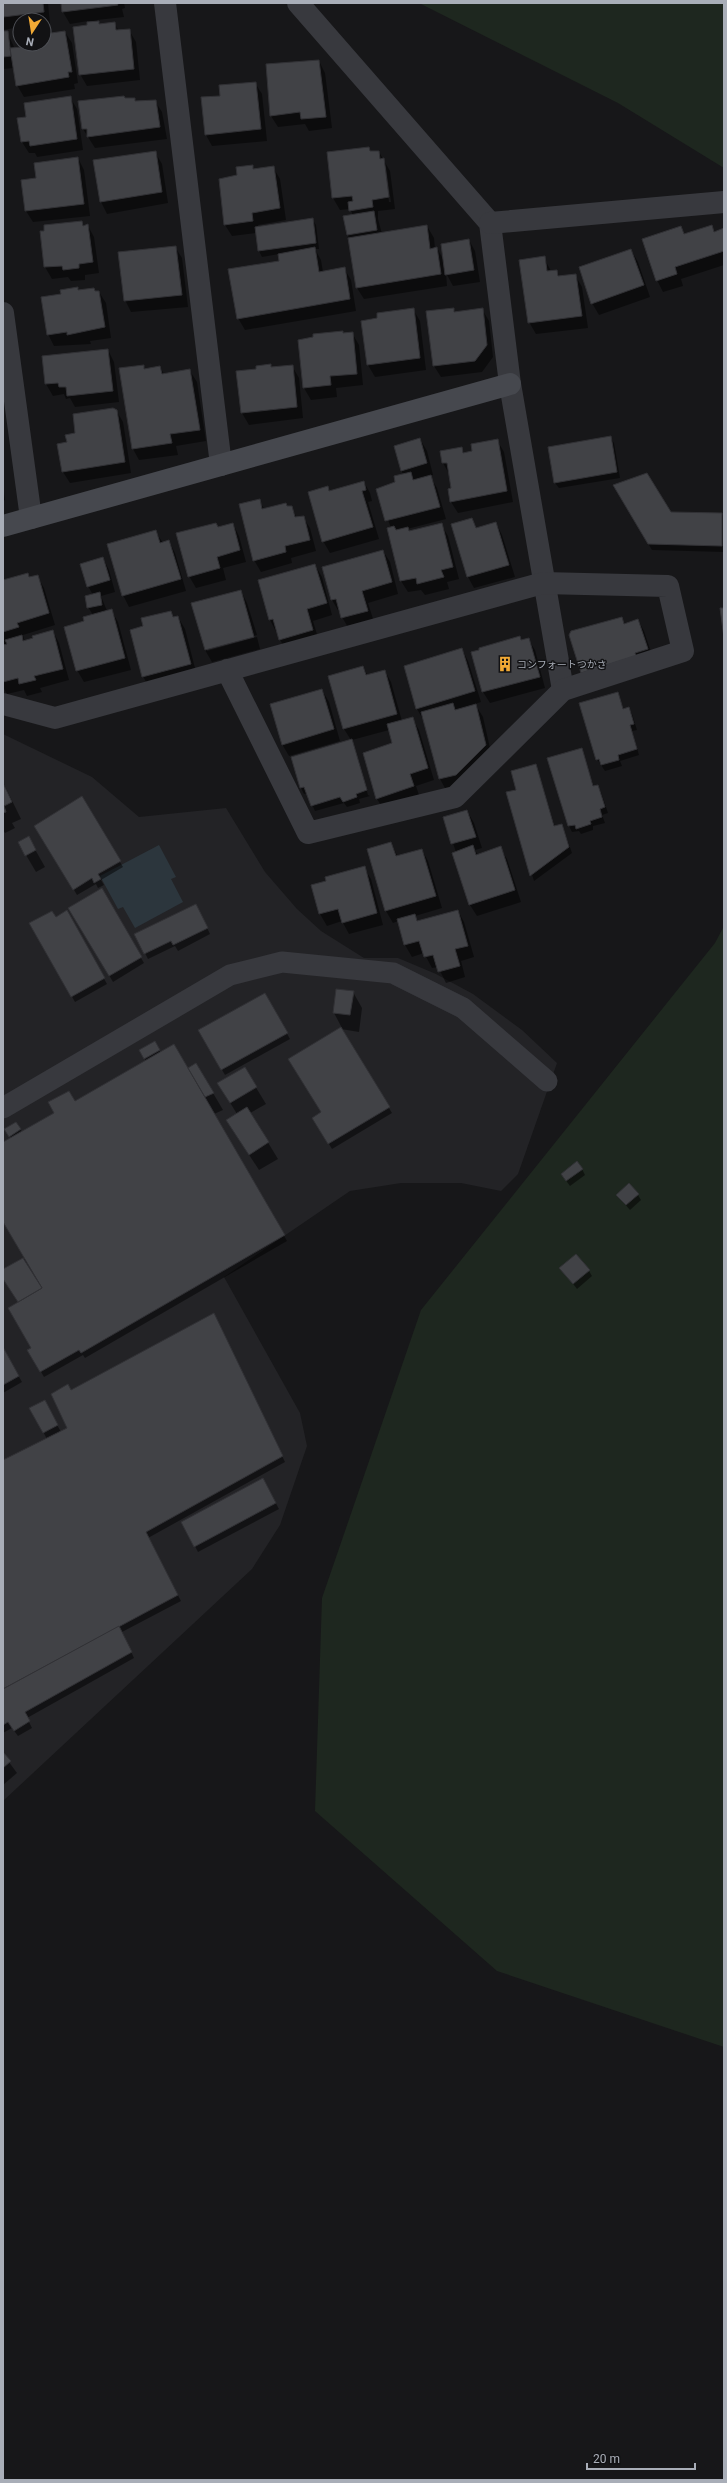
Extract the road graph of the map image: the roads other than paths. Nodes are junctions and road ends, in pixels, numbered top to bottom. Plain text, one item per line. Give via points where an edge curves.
1 (166, 3) edge
2 (298, 3) edge
3 (724, 202) edge
4 (490, 223) junction
5 (3, 313) edge
6 (510, 384) junction
7 (221, 465) junction
8 (31, 518) junction
9 (3, 526) edge
10 (543, 583) junction
11 (227, 670) junction
12 (563, 690) junction
13 (3, 704) edge
14 (547, 1081) dead end
15 (3, 1108) edge

1 - 7 street
2 - 4 street
3 - 4 street
4 - 6 street
5 - 8 street
6 - 7 street
6 - 10 street
7 - 8 street
8 - 9 street
10 - 11 street
10 - 12 street
10 - 12 street via 668,586 683,651
11 - 12 street via 308,833 455,797
11 - 13 street via 54,718
14 - 15 lane via 463,1008 393,973 282,962 230,975

